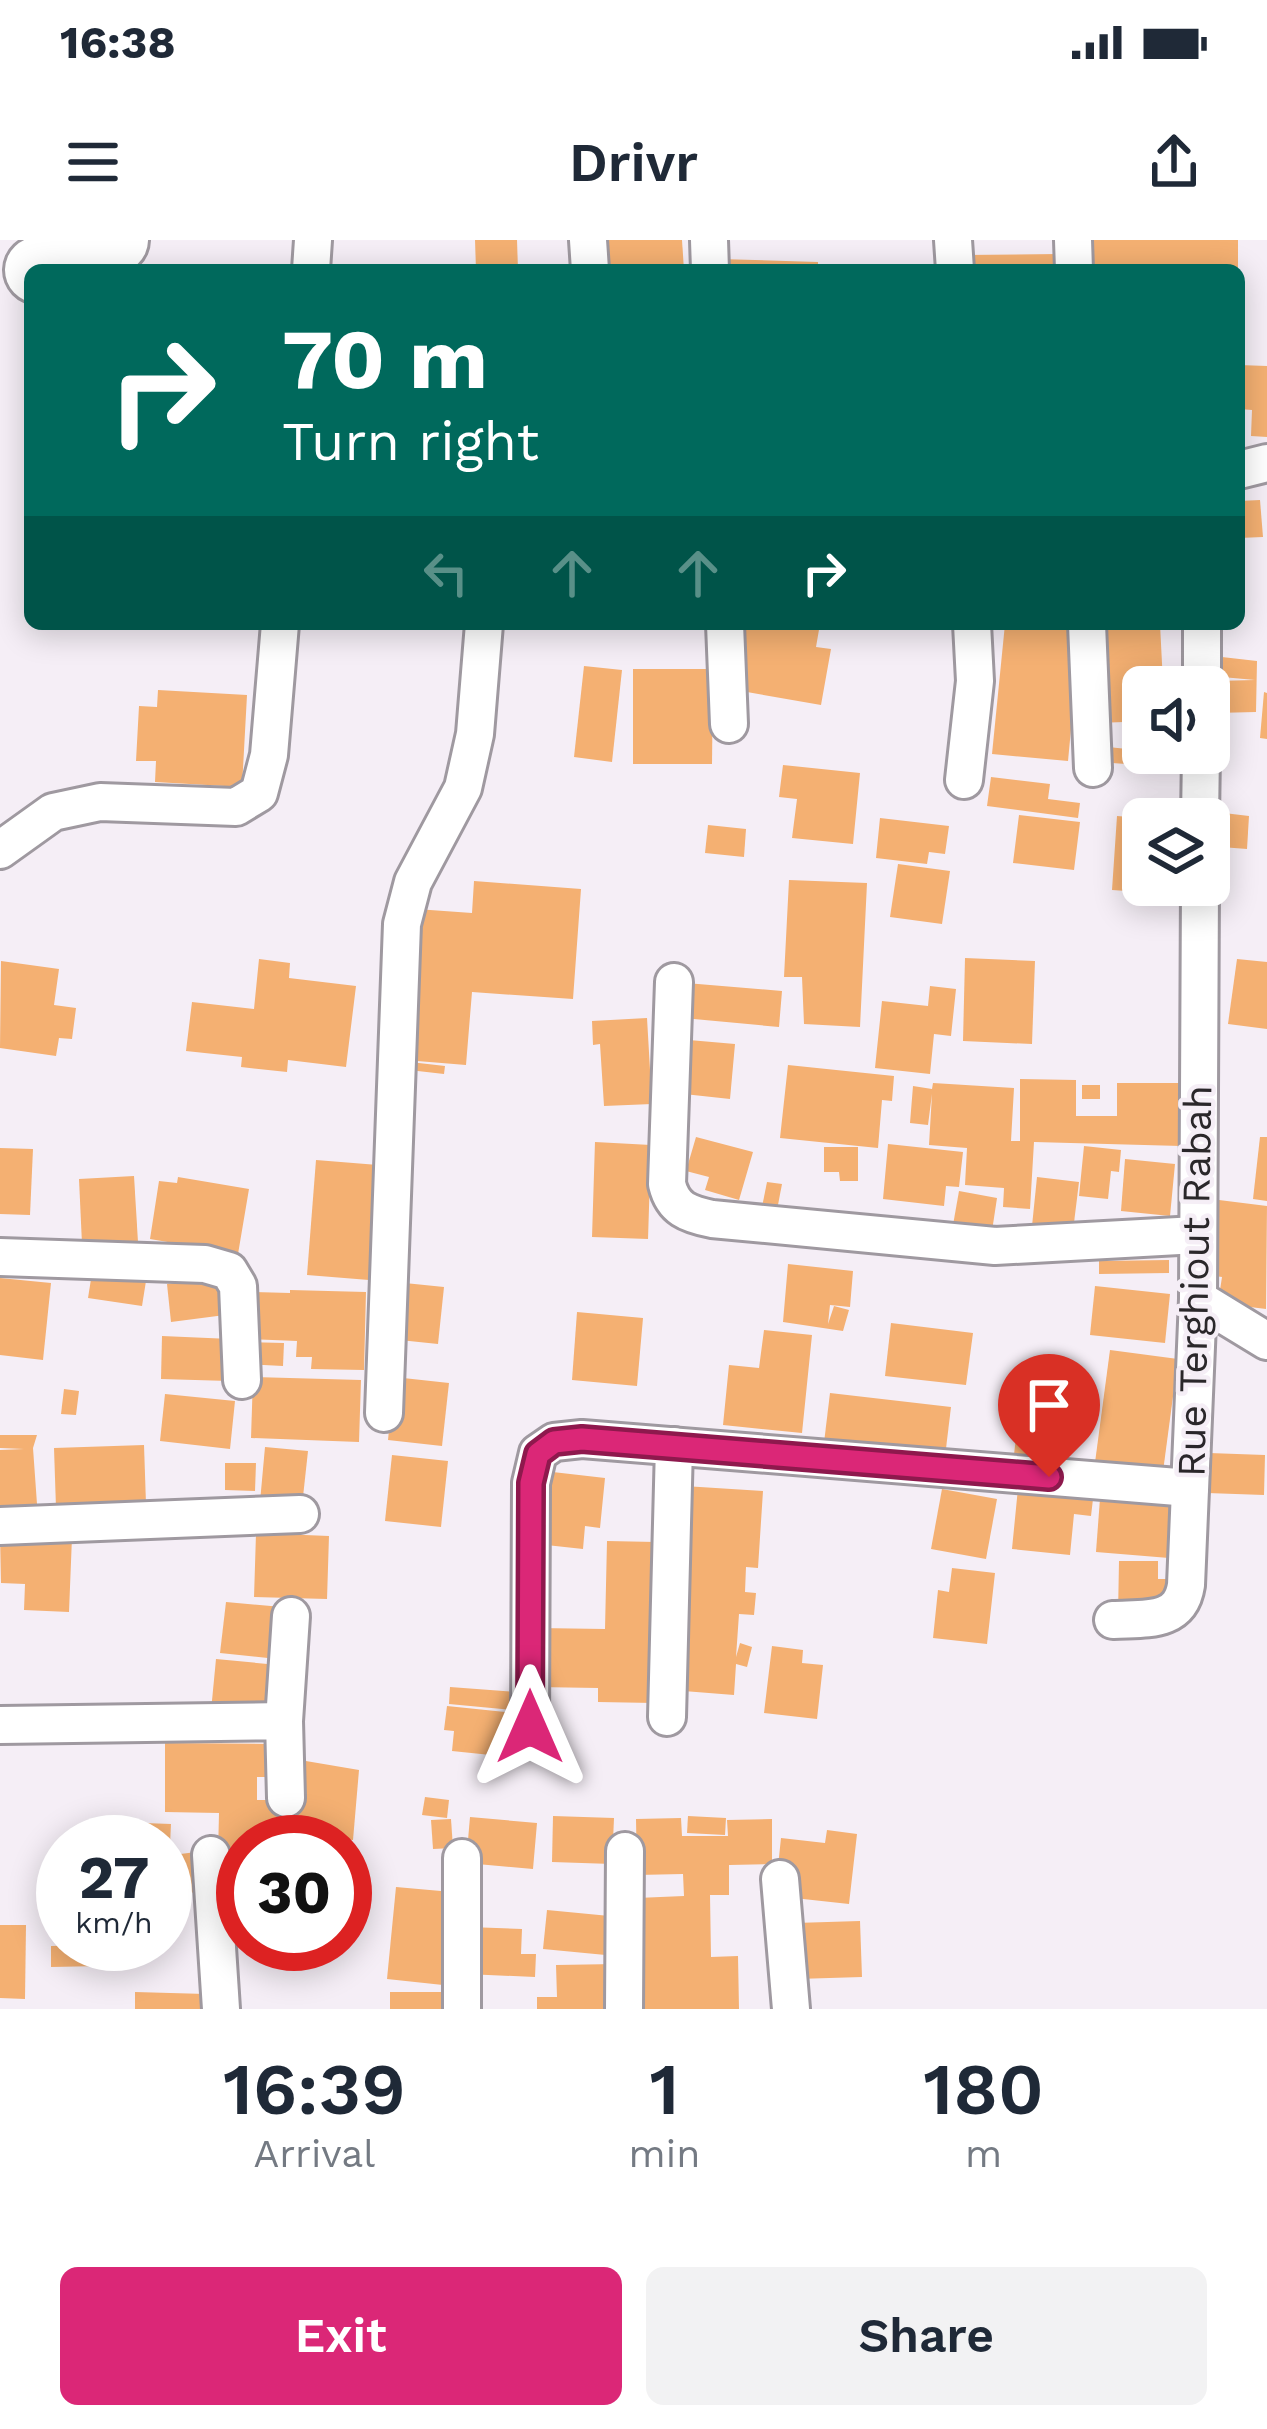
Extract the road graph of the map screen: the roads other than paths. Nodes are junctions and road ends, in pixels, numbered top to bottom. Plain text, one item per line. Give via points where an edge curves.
1 (9, 240) edge
2 (115, 240) edge
3 (0, 244) edge
4 (53, 264) edge
5 (279, 630) edge
6 (484, 630) edge
7 (725, 630) edge
8 (972, 630) edge
9 (1087, 630) edge
10 (1202, 630) edge
11 (1202, 666) edge
12 (729, 724) dead end
13 (1093, 768) dead end
14 (964, 780) dead end
15 (0, 850) edge
16 (1200, 906) edge
17 (674, 982) dead end
18 (1197, 1235) junction
19 (0, 1257) edge
20 (1198, 1299) junction
21 (1267, 1341) edge
22 (242, 1380) dead end
23 (384, 1413) dead end
24 (674, 1446) junction
25 (1190, 1488) junction
26 (300, 1514) dead end
27 (0, 1526) edge
28 (291, 1616) dead end
29 (1113, 1620) dead end
30 (667, 1717) dead end
31 (284, 1721) junction
32 (0, 1725) edge
33 (530, 1727) dead end
34 (286, 1798) dead end
35 (625, 1851) dead end
36 (212, 1855) dead end
37 (462, 1858) dead end
38 (781, 1880) dead end
39 (220, 2009) edge
40 (461, 2009) edge
41 (624, 2009) edge
42 (791, 2009) edge

1 - 3 highway
2 - 4 highway
5 - 15 street via 259,793 236,807 100,802 53,812
6 - 23 street via 463,788 412,882 402,924
7 - 12 street
8 - 14 street
9 - 13 street
10 - 11 street
16 - 18 street, Rue Terghiout Rabah
17 - 18 street via 667,1184 679,1208 712,1219 995,1246
18 - 20 street, Rue Terghiout Rabah
19 - 22 street via 229,1271 238,1286
20 - 21 street
20 - 25 street, Rue Terghiout Rabah
24 - 25 street
24 - 30 street
24 - 33 street via 582,1439 554,1442 538,1454 531,1483
25 - 29 street, Rue Terghiout Rabah via 1180,1605 1160,1618
26 - 27 street
28 - 31 street
31 - 32 street
31 - 34 street
35 - 41 street
36 - 39 street
37 - 40 street
38 - 42 street

